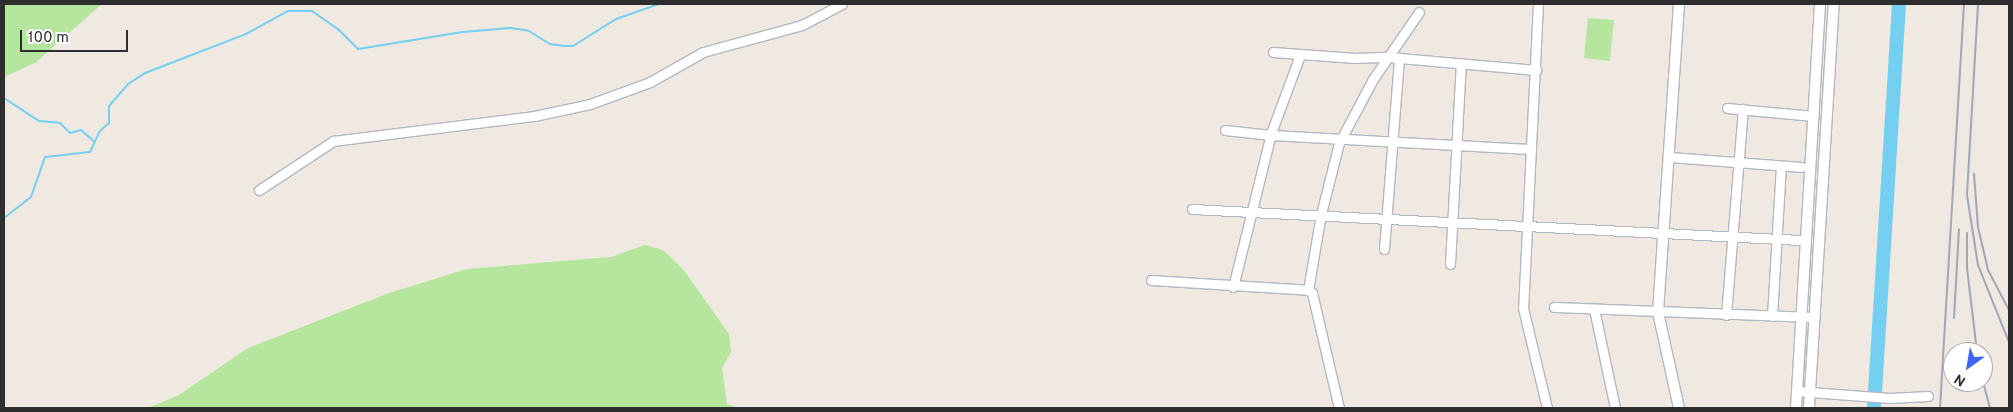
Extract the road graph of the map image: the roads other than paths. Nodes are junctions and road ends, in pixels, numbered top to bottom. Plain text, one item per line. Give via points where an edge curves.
1 (842, 4) edge
2 (1538, 4) edge
3 (1679, 4) edge
4 (1820, 4) edge
5 (1834, 4) edge
6 (1419, 12) dead end
7 (1273, 52) dead end
8 (1300, 55) junction
9 (1388, 57) junction
10 (1399, 58) junction
11 (1461, 63) junction
12 (1536, 70) junction
13 (1727, 108) dead end
14 (1743, 109) junction
15 (1814, 116) junction
16 (1226, 130) dead end
17 (1271, 135) junction
18 (1342, 137) junction
19 (1393, 142) junction
20 (1457, 145) junction
21 (1530, 149) junction
22 (1670, 157) junction
23 (1738, 162) junction
24 (1781, 166) junction
25 (1802, 167) dead end
26 (259, 190) dead end
27 (1192, 209) dead end
28 (1250, 210) junction
29 (1321, 214) junction
30 (1387, 220) junction
31 (1452, 221) junction
32 (1526, 225) junction
33 (1663, 234) junction
34 (1732, 238) junction
35 (1777, 240) junction
36 (1799, 240) dead end
37 (1384, 249) dead end
38 (1450, 264) dead end
39 (1151, 280) dead end
40 (1233, 287) junction
41 (1308, 290) junction
42 (1554, 306) dead end
43 (1594, 308) junction
44 (1658, 312) junction
45 (1726, 315) junction
46 (1772, 316) junction
47 (1802, 317) junction
48 (1814, 318) junction
49 (1797, 391) junction
50 (1810, 392) junction
51 (1928, 396) dead end
52 (1339, 408) edge
53 (1548, 408) edge
54 (1615, 408) edge
55 (1679, 408) edge
56 (1796, 408) edge
57 (1809, 408) edge

1 - 26 street via 802,25 703,52 650,82 590,104 534,116 380,133 333,142
2 - 12 street
3 - 22 street
4 - 15 street
5 - 48 street
6 - 9 street
7 - 8 street
8 - 9 street
8 - 17 street
9 - 10 street
9 - 18 street
10 - 11 street
10 - 19 street
11 - 12 street
11 - 20 street
12 - 21 street
13 - 14 street
14 - 15 street
14 - 23 street
15 - 47 street
16 - 17 street
17 - 18 street
17 - 28 street
18 - 19 street
18 - 29 street
19 - 20 street
19 - 30 street
20 - 21 street
20 - 31 street
21 - 32 street
22 - 23 street
22 - 33 street
23 - 24 street
23 - 34 street
24 - 25 street
24 - 35 street
27 - 28 street
28 - 29 street
28 - 40 street
29 - 30 street
29 - 41 street
30 - 31 street
30 - 37 street
31 - 32 street
31 - 38 street
32 - 33 street
32 - 53 street via 1523,308
33 - 34 street
33 - 44 street
34 - 35 street
34 - 45 street
35 - 36 street
35 - 46 street
39 - 40 street
40 - 41 street
41 - 52 street via 1312,294
42 - 43 street
43 - 44 street
43 - 54 street
44 - 45 street
44 - 55 street
45 - 46 street
46 - 47 street
47 - 48 street
47 - 49 street
48 - 50 street
49 - 50 street
49 - 56 street
50 - 51 street via 1890,398
50 - 57 street

